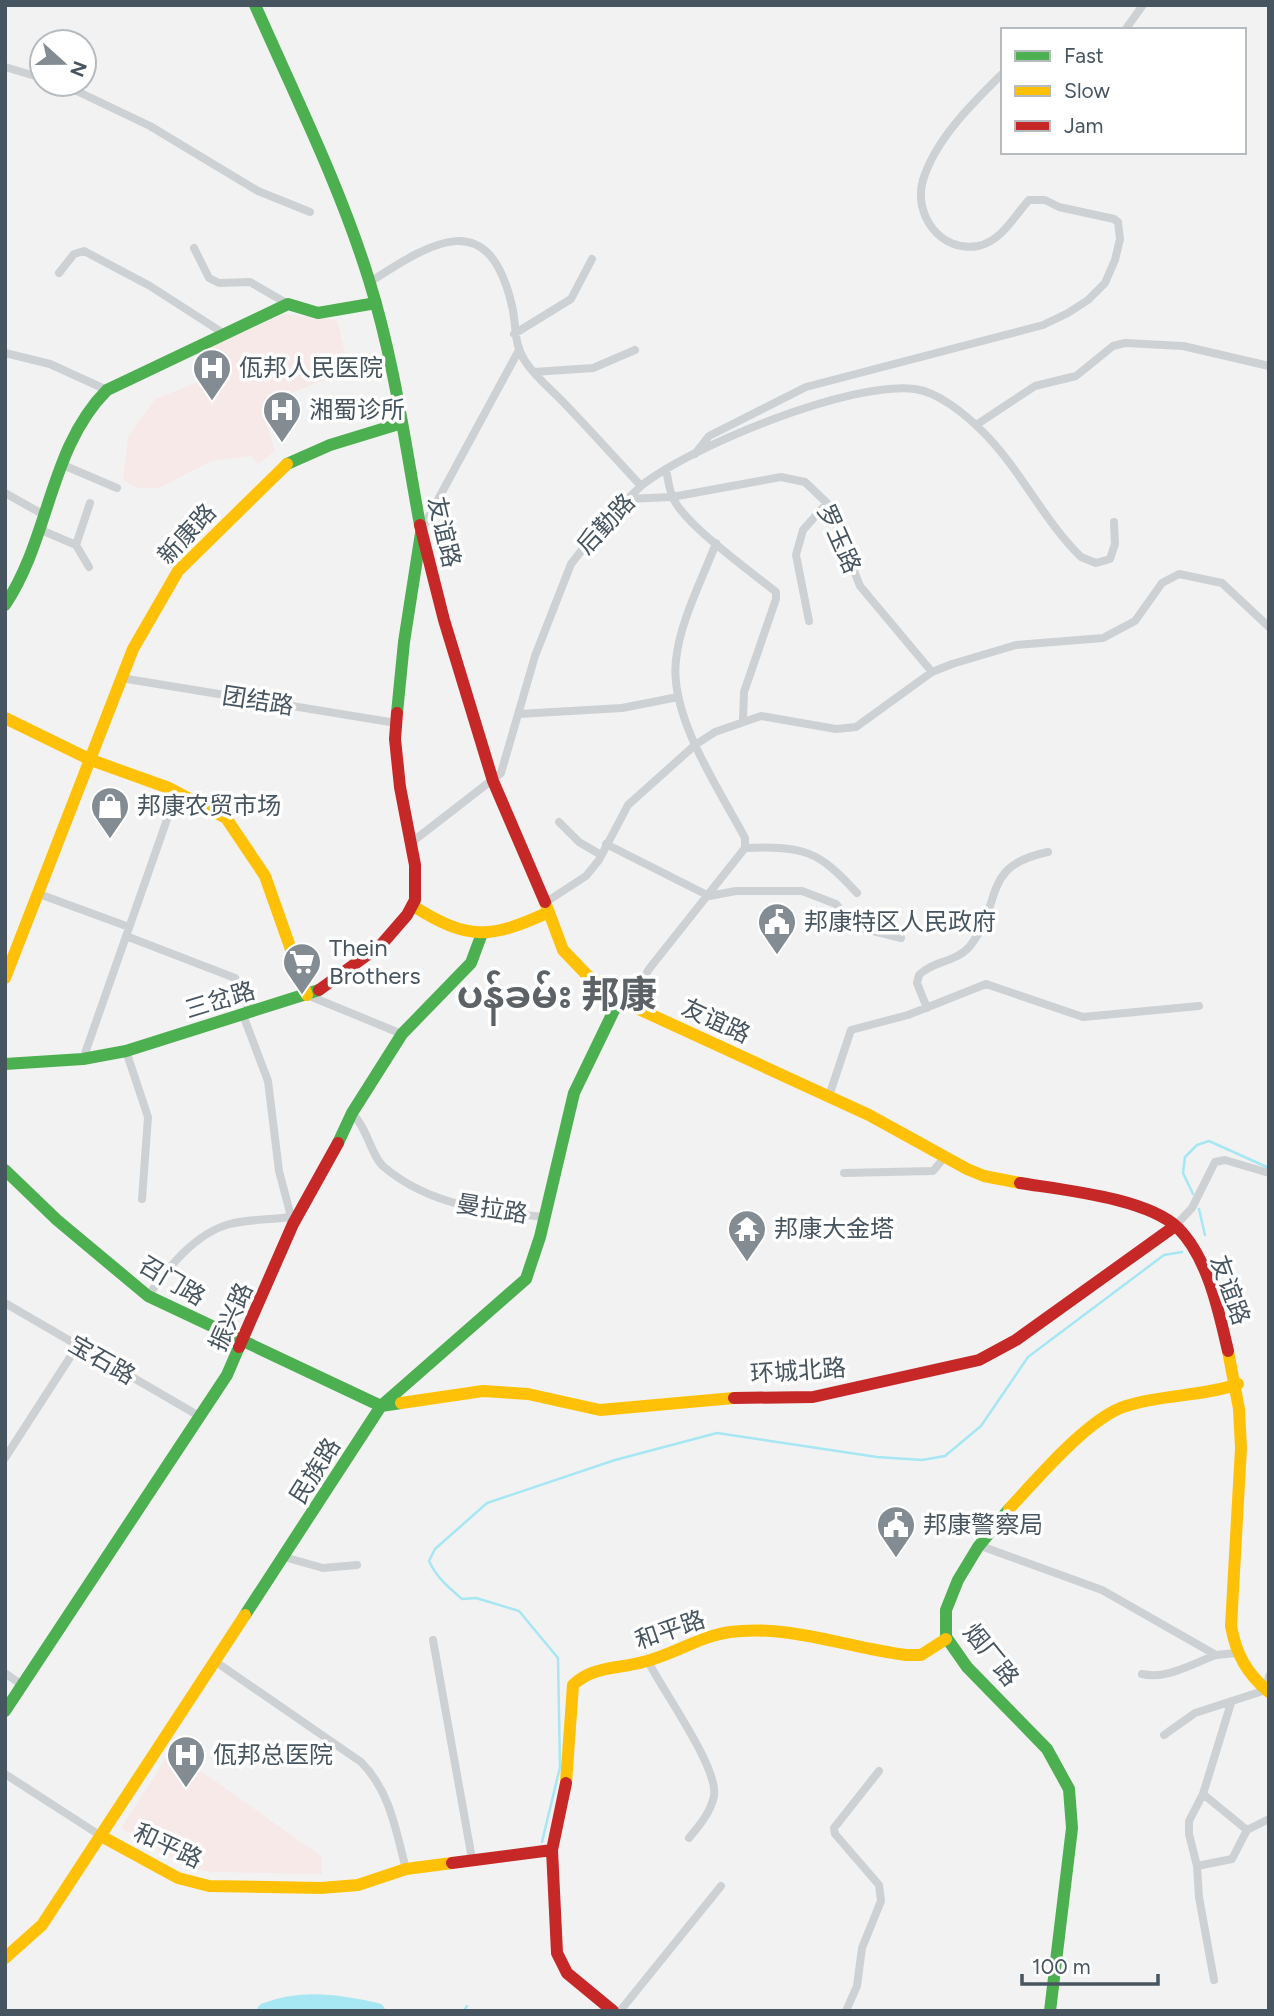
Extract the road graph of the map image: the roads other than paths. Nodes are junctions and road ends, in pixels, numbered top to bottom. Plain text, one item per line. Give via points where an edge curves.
1 (255, 5) edge
2 (1143, 5) edge
3 (1126, 28) edge
4 (5, 67) edge
5 (28, 74) edge
6 (1001, 74) edge
7 (91, 98) edge
8 (310, 212) dead end
9 (194, 247) dead end
10 (592, 259) dead end
11 (59, 273) dead end
12 (370, 282) junction
13 (376, 303) junction
14 (288, 304) junction
15 (223, 332) junction
16 (514, 334) junction
17 (519, 350) junction
18 (635, 350) dead end
19 (5, 353) edge
20 (1269, 366) edge
21 (534, 372) junction
22 (107, 390) junction
23 (402, 423) junction
24 (975, 425) junction
25 (695, 454) junction
26 (64, 466) junction
27 (666, 469) junction
28 (641, 486) junction
29 (117, 488) dead end
30 (5, 493) edge
31 (672, 497) junction
32 (627, 499) junction
33 (90, 503) dead end
34 (827, 503) junction
35 (46, 516) junction
36 (1114, 522) dead end
37 (41, 530) junction
38 (421, 533) junction
39 (716, 543) junction
40 (76, 545) junction
41 (89, 567) dead end
42 (5, 605) edge
43 (809, 621) dead end
44 (1269, 627) edge
45 (932, 672) junction
46 (121, 678) junction
47 (678, 697) junction
48 (519, 714) junction
49 (5, 718) edge
50 (743, 720) junction
51 (396, 723) junction
52 (695, 745) junction
53 (91, 760) junction
54 (493, 781) junction
55 (177, 791) junction
56 (559, 822) dead end
57 (412, 842) junction
58 (606, 844) junction
59 (745, 848) junction
60 (1048, 852) dead end
61 (601, 855) junction
62 (857, 893) dead end
63 (39, 894) junction
64 (709, 896) junction
65 (414, 906) junction
66 (547, 907) junction
67 (129, 927) junction
68 (126, 936) junction
69 (481, 936) junction
70 (901, 938) dead end
71 (5, 978) edge
72 (307, 995) junction
73 (624, 1002) junction
74 (1199, 1006) dead end
75 (928, 1008) junction
76 (246, 1014) junction
77 (402, 1034) junction
78 (125, 1051) junction
79 (83, 1059) junction
80 (5, 1064) edge
81 (829, 1096) junction
82 (352, 1113) junction
83 (944, 1158) junction
84 (5, 1170) edge
85 (844, 1173) dead end
86 (1269, 1173) edge
87 (142, 1199) dead end
88 (546, 1217) junction
89 (292, 1220) junction
90 (1175, 1226) junction
91 (148, 1296) junction
92 (5, 1303) edge
93 (243, 1343) junction
94 (78, 1345) junction
95 (1238, 1384) junction
96 (382, 1406) junction
97 (200, 1416) junction
98 (5, 1458) edge
99 (978, 1545) junction
100 (284, 1558) junction
101 (357, 1565) dead end
102 (946, 1639) junction
103 (433, 1640) dead end
104 (1236, 1653) junction
105 (1216, 1655) junction
106 (648, 1661) junction
107 (216, 1662) junction
108 (5, 1674) edge
109 (1142, 1674) dead end
110 (1269, 1675) edge
111 (22, 1685) junction
112 (1267, 1691) edge
113 (1231, 1703) junction
114 (5, 1711) edge
115 (1164, 1735) dead end
116 (879, 1771) dead end
117 (5, 1774) edge
118 (1203, 1794) junction
119 (1269, 1819) edge
120 (1247, 1830) junction
121 (101, 1836) junction
122 (689, 1838) dead end
123 (552, 1850) junction
124 (472, 1859) junction
125 (1197, 1866) junction
126 (406, 1870) junction
127 (721, 1886) dead end
128 (5, 1958) edge
129 (1214, 1980) dead end
130 (613, 2011) edge
131 (620, 2011) edge
132 (846, 2011) edge
133 (1050, 2011) edge

1 - 12 main road, 友谊路 via 350,222
2 - 3 street
4 - 5 street
6 - 25 street via 940,142 923,181 920,197 925,219 953,243 978,246 1006,229 1029,201 1045,200 1114,219 1120,239 1105,283 1087,300 1043,326 806,387 709,436
7 - 8 street via 150,126 258,191
9 - 14 street via 209,278 219,283 250,282
10 - 16 street via 570,299
11 - 15 street via 74,254 84,251
12 - 13 main road, 友谊路
12 - 16 street, 后勤路 via 426,250 468,240 498,262 513,309
13 - 14 main road via 318,313
13 - 23 main road, 友谊路
14 - 15 main road
15 - 22 main road
16 - 17 street, 后勤路
17 - 21 street, 后勤路
17 - 38 street
18 - 21 street via 593,368
19 - 22 street via 50,364
20 - 24 street via 1183,346 1125,343 1113,346 1076,376 1035,386
21 - 28 street, 后勤路
22 - 26 main road via 88,409
23 - 38 main road, 友谊路
23 - 46 main road, 新康路 via 330,444 288,463 257,490 178,571 144,625
24 - 25 street via 926,392 901,388 811,405
24 - 36 street via 1081,557 1096,563 1110,559
25 - 27 street
26 - 29 street
26 - 35 main road
27 - 28 street
27 - 31 street
28 - 32 street, 后勤路
30 - 35 street
31 - 32 street, 罗玉路
31 - 34 street, 罗玉路 via 781,477 805,482
31 - 39 street
32 - 48 street, 后勤路 via 571,564 535,656
33 - 40 street
34 - 43 street via 803,530 796,555
34 - 45 street, 罗玉路 via 860,586
35 - 37 main road
37 - 40 street
37 - 42 main road
38 - 51 main road
38 - 54 main road, 友谊路
39 - 47 street via 678,645
39 - 50 street via 777,596 744,692
40 - 41 street
44 - 45 street via 1222,583 1179,574 1162,583 1135,621 1103,639 1016,645
45 - 50 street via 856,727 836,729 761,716
46 - 51 street, 团结路
46 - 53 main road, 新康路
47 - 48 street via 622,708
47 - 52 street
48 - 54 street, 后勤路 via 505,767
49 - 53 main road
50 - 52 street
51 - 57 main road via 396,758
52 - 58 street via 628,805
52 - 59 street via 745,838
53 - 55 main road
53 - 63 main road, 新康路
54 - 57 street, 后勤路
54 - 66 main road, 友谊路
55 - 67 street
55 - 72 main road via 226,818 256,859
56 - 61 street
57 - 65 main road
58 - 61 street
58 - 64 street
59 - 62 street via 803,851 830,863
59 - 64 street
60 - 75 street via 1029,856 1002,873 971,946 919,975 917,984
61 - 66 street via 586,876
63 - 67 street
63 - 71 main road, 新康路
64 - 70 street via 736,891 802,891 836,904 861,928
64 - 73 street
65 - 69 main road via 444,926
65 - 72 main road, 三岔路 via 381,945 350,971
66 - 69 main road via 508,931
66 - 73 main road, 友谊路 via 558,941 572,961
67 - 68 street
68 - 76 street via 235,978 242,986
68 - 79 street
69 - 77 main road, 振兴路 via 471,963
72 - 76 main road, 三岔路
72 - 77 street
73 - 81 main road, 友谊路
73 - 88 main road, 民族路 via 578,1077 558,1148
74 - 75 street via 1083,1017 986,984
75 - 81 street via 851,1030
76 - 78 main road, 三岔路
76 - 89 street via 268,1081 279,1171
77 - 82 main road, 振兴路
78 - 79 main road, 三岔路
78 - 87 street via 148,1117
79 - 80 main road, 三岔路
81 - 83 main road, 友谊路
82 - 88 street, 曼拉路 via 363,1124 382,1166 414,1185 449,1203
82 - 89 main road, 振兴路 via 328,1165
83 - 85 street via 933,1171
83 - 90 main road, 友谊路 via 984,1176 1116,1203
84 - 91 main road, 召门路
86 - 90 street via 1226,1160 1215,1162 1192,1208
88 - 96 main road, 民族路 via 526,1279
89 - 91 street via 226,1225 170,1265
89 - 93 main road, 振兴路
90 - 95 main road, 友谊路 via 1202,1270
90 - 96 main road, 环城北路 via 1014,1344 963,1365 813,1396 715,1398 600,1410 528,1394 483,1391
91 - 93 main road, 召门路
92 - 94 street, 宝石路
93 - 96 main road, 召门路
93 - 97 main road, 振兴路
94 - 97 street, 宝石路
94 - 98 street
95 - 99 main road, 烟厂路 via 1205,1396 1131,1404 1110,1412
95 - 104 main road, 友谊路 via 1243,1471 1230,1614
96 - 100 main road, 民族路
97 - 111 main road, 振兴路
99 - 102 main road, 烟厂路 via 965,1562 951,1597
99 - 105 street via 1102,1590
100 - 101 street via 323,1568
100 - 107 main road, 民族路
102 - 106 main road, 和平路 via 920,1655 906,1655 758,1631 727,1632
102 - 133 main road, 烟厂路 via 1050,1751 1069,1789 1070,1841
103 - 124 street
104 - 105 street
104 - 112 main road, 友谊路
105 - 109 street via 1164,1674
106 - 122 street via 691,1733 713,1782 714,1799
106 - 123 main road, 和平路 via 593,1670 573,1685 567,1776
107 - 121 main road, 民族路
107 - 126 street via 375,1775
108 - 111 street
110 - 112 street
111 - 114 main road, 振兴路
112 - 113 street
113 - 115 street via 1195,1713
113 - 118 street
116 - 132 street via 834,1828 877,1881 881,1895
117 - 121 street
118 - 120 street
118 - 125 street via 1189,1821
119 - 120 street
120 - 125 street via 1233,1859
121 - 126 main road, 和平路 via 178,1878 209,1886 358,1885
121 - 128 main road, 民族路 via 42,1925
123 - 124 main road, 和平路
123 - 130 main road, 和平路 via 557,1953 567,1973
124 - 126 main road, 和平路
125 - 129 street
127 - 131 street

